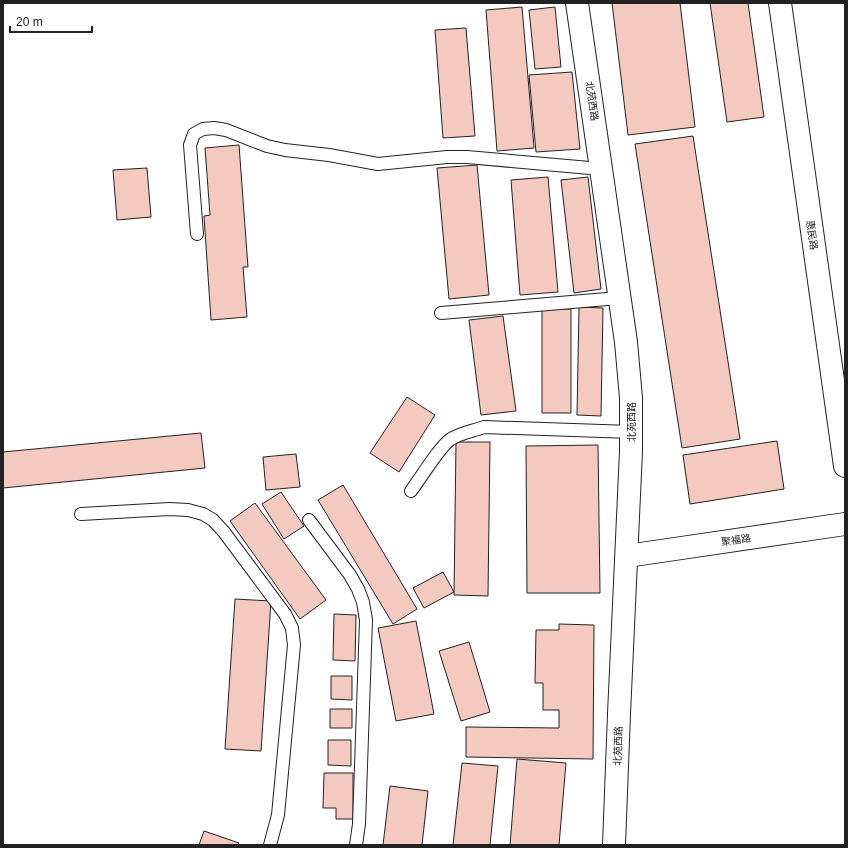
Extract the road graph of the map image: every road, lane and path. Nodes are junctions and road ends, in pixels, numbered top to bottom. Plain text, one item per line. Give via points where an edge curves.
1 (578, 3) edge
2 (780, 3) edge
3 (601, 169) junction
4 (197, 234) dead end
5 (619, 298) junction
6 (441, 314) dead end
7 (631, 432) junction
8 (845, 466) edge
9 (411, 491) dead end
10 (81, 514) dead end
11 (309, 520) dead end
12 (845, 524) edge
13 (627, 556) junction
14 (272, 845) edge
15 (356, 845) edge
16 (614, 845) edge

1 - 3 main road, 北苑西路
2 - 8 main road, 惠民路
3 - 4 lane via 467,157 378,164 285,150 226,130 203,129 194,134 190,145
3 - 5 main road, 北苑西路
5 - 6 lane
5 - 7 main road, 北苑西路 via 626,342
7 - 9 lane via 484,428 464,433 450,439
7 - 13 main road, 北苑西路
10 - 14 lane via 169,509 203,514 224,532 285,614 292,628 294,645 278,815
11 - 15 lane via 358,589 366,620 359,824
12 - 13 main road, 聚福路
13 - 16 main road, 北苑西路

